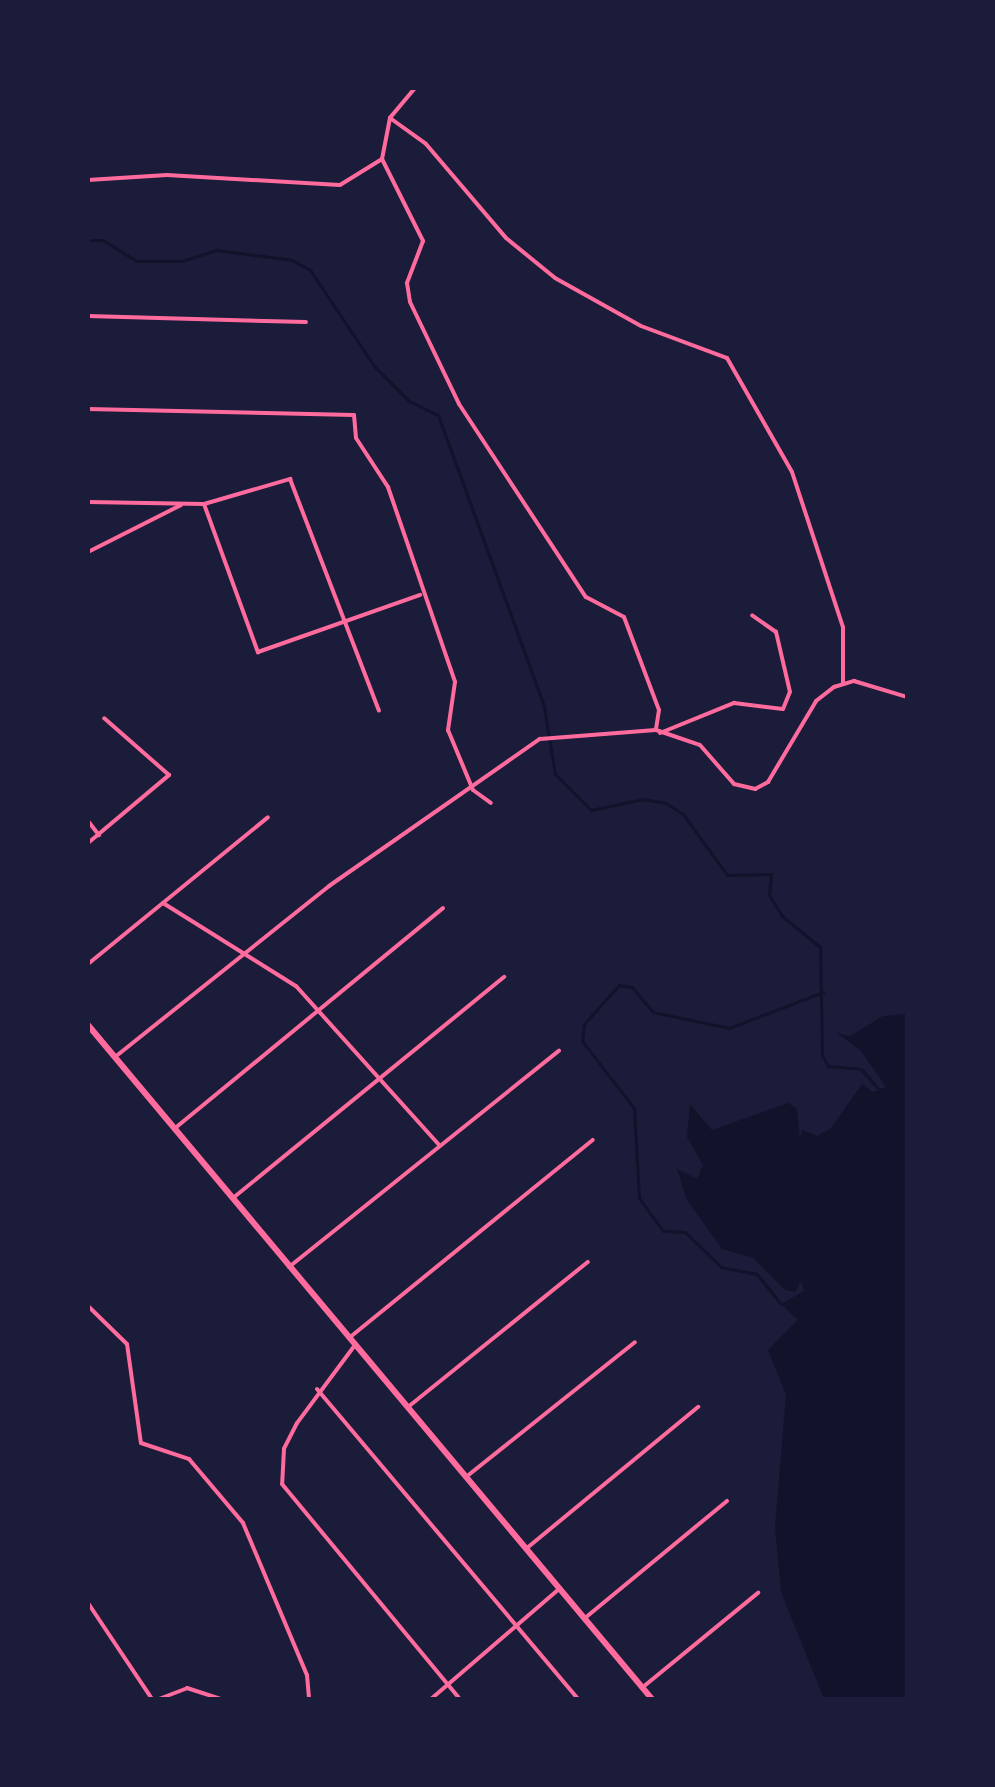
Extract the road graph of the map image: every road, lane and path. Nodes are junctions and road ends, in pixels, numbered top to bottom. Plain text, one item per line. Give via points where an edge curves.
1 (415, 88) edge
2 (390, 118) junction
3 (382, 159) junction
4 (88, 180) edge
5 (88, 316) edge
6 (306, 322) dead end
7 (88, 409) edge
8 (88, 502) edge
9 (183, 503) junction
10 (204, 504) junction
11 (88, 552) edge
12 (421, 595) junction
13 (752, 615) dead end
14 (345, 621) junction
15 (843, 684) junction
16 (907, 697) edge
17 (379, 711) dead end
18 (104, 718) dead end
19 (658, 732) junction
20 (471, 785) junction
21 (491, 803) dead end
22 (268, 817) dead end
23 (88, 821) edge
24 (99, 835) junction
25 (88, 843) edge
26 (163, 903) junction
27 (443, 908) dead end
28 (245, 953) junction
29 (88, 964) edge
30 (504, 977) dead end
31 (318, 1011) junction
32 (88, 1025) edge
33 (559, 1051) dead end
34 (114, 1057) junction
35 (379, 1079) junction
36 (174, 1129) junction
37 (593, 1140) dead end
38 (440, 1146) junction
39 (232, 1199) junction
40 (588, 1262) dead end
41 (289, 1267) junction
42 (88, 1306) edge
43 (349, 1338) junction
44 (635, 1342) dead end
45 (355, 1345) junction
46 (317, 1389) junction
47 (408, 1407) junction
48 (698, 1407) dead end
49 (466, 1477) junction
50 (727, 1501) dead end
51 (526, 1548) junction
52 (560, 1588) junction
53 (758, 1593) dead end
54 (88, 1603) edge
55 (585, 1618) junction
56 (517, 1625) junction
57 (447, 1684) junction
58 (643, 1687) junction
59 (152, 1699) edge
60 (159, 1699) edge
61 (221, 1699) edge
62 (309, 1699) edge
63 (431, 1699) edge
64 (460, 1699) edge
65 (578, 1699) edge
66 (652, 1699) edge

1 - 2 street
2 - 3 street
2 - 15 street via 426,144 506,238 555,278 665,337 727,358 792,472 843,627
3 - 4 street via 340,185 167,175
3 - 19 street via 423,241 407,291 439,367 586,597 624,617 659,710
5 - 6 street
7 - 12 street via 354,415 356,438 388,487
8 - 9 street
9 - 10 street
9 - 11 street
10 - 14 street via 290,479
10 - 14 street via 258,652
12 - 14 street
12 - 20 street via 455,682 448,730
13 - 19 street via 776,632 790,692 783,709 734,703
14 - 17 street
15 - 16 street
15 - 19 street via 816,701 768,782 755,789 734,784 700,745
18 - 24 street via 169,775
19 - 20 street via 550,736
20 - 21 street
20 - 28 street
22 - 26 street
23 - 24 street
24 - 25 street
26 - 28 street
26 - 29 street
27 - 31 street
28 - 31 street
28 - 34 street
30 - 35 street
31 - 35 street
31 - 36 street
32 - 34 main road
33 - 38 street
34 - 36 main road
35 - 38 street
35 - 39 street
36 - 39 main road
37 - 43 street
38 - 41 street
39 - 41 main road
40 - 47 street
41 - 43 main road
42 - 62 street via 127,1344 141,1443 189,1459 243,1523 303,1665
43 - 45 main road
44 - 49 street
45 - 46 street
45 - 47 main road
46 - 56 street
46 - 57 street via 284,1449 285,1492
47 - 49 main road
48 - 51 street
49 - 51 main road
50 - 55 street
51 - 52 main road
52 - 55 main road
52 - 56 street
53 - 58 street
54 - 59 street
55 - 58 main road
56 - 57 street
56 - 65 street
57 - 63 street
57 - 64 street
58 - 66 main road
60 - 61 street via 187,1688

